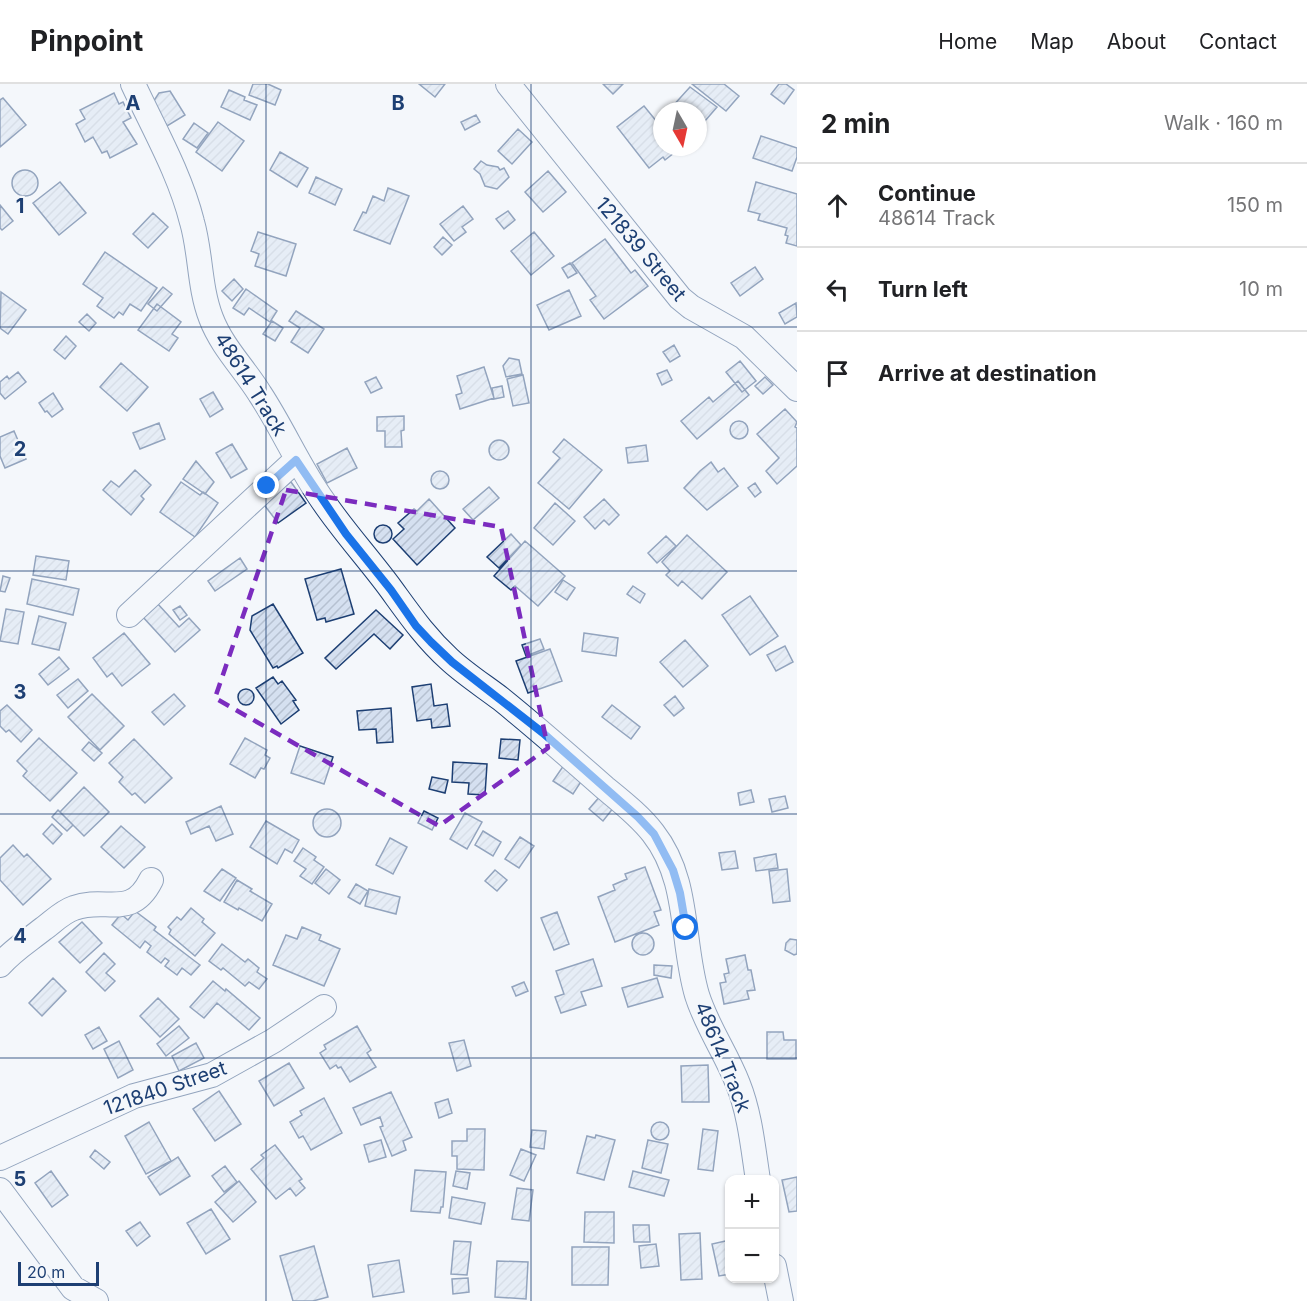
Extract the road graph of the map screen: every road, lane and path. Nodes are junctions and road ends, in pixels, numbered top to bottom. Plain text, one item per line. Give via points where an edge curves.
1 (133, 84) edge
2 (508, 84) edge
3 (797, 389) edge
4 (296, 460) junction
5 (129, 615) dead end
6 (151, 880) dead end
7 (0, 965) edge
8 (324, 1007) dead end
9 (0, 1158) edge
10 (757, 1175) edge
11 (0, 1190) edge
12 (777, 1283) edge
13 (96, 1301) edge
14 (781, 1301) edge

1 - 4 street, 48614 Track via 187,204 203,290 215,329 277,420
2 - 3 street, 121839 Street via 680,298 744,337
4 - 5 street
4 - 10 street, 48614 Track via 346,534 431,642 543,733 654,834 680,893 696,993 742,1097
6 - 7 street via 144,894 127,903 74,907
8 - 9 street, 121840 Street via 212,1075 134,1096
11 - 13 street via 73,1288
12 - 14 street

